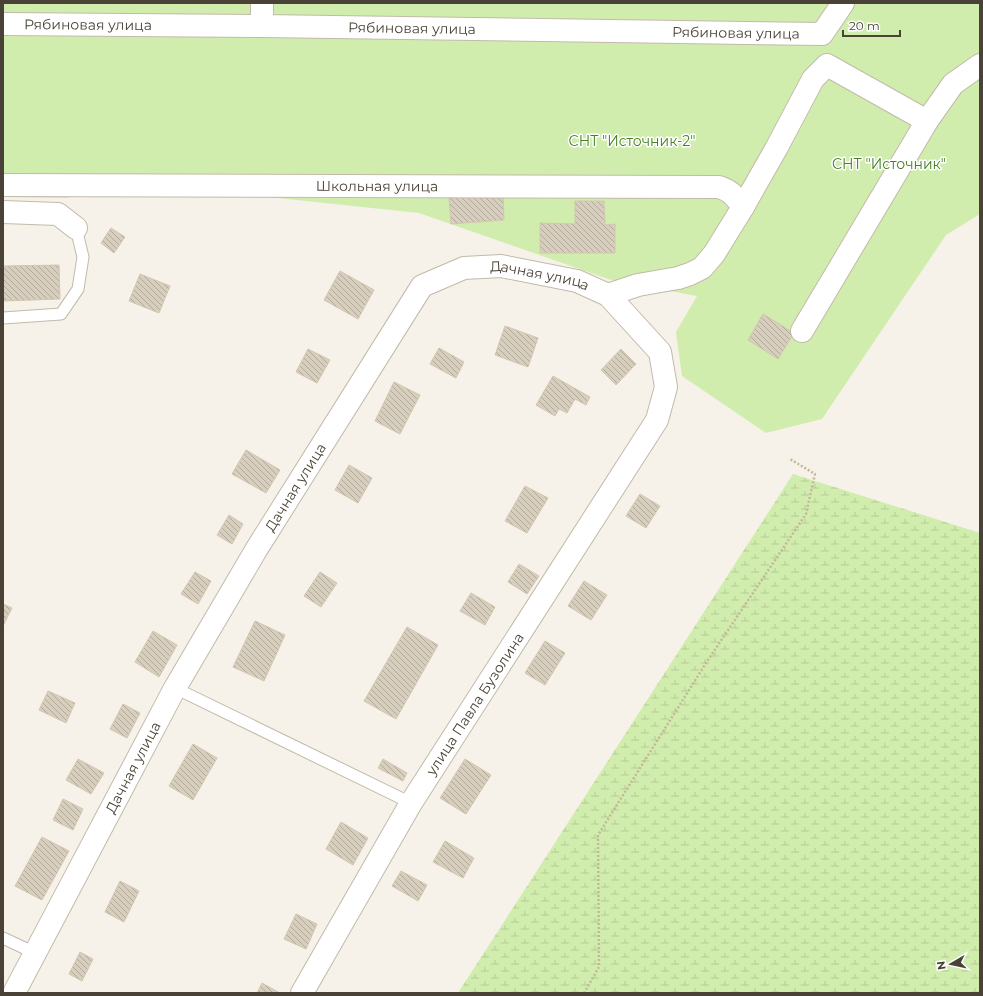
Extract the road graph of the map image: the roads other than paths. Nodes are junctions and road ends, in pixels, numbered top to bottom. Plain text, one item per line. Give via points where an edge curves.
1 (262, 3) edge
2 (843, 3) edge
3 (3, 24) edge
4 (262, 26) junction
5 (980, 65) edge
6 (927, 121) junction
7 (3, 185) edge
8 (743, 207) junction
9 (3, 212) edge
10 (76, 228) joint
11 (608, 295) junction
12 (3, 318) edge
13 (802, 331) dead end
14 (656, 420) joint
15 (175, 688) junction
16 (411, 804) junction
17 (3, 938) edge
18 (35, 953) junction
19 (14, 993) edge
20 (302, 993) edge

1 - 4 street
2 - 4 street, Рябиновая улица via 822,34
3 - 4 street, Рябиновая улица
5 - 6 street via 953,84
6 - 8 street via 827,65 813,79
6 - 13 street
7 - 8 street, Школьная улица via 719,187 734,195
8 - 11 street via 714,254 702,268 678,278 638,285
9 - 10 street via 58,214
10 - 12 lane via 83,257 78,288 61,314
11 - 14 street, Дачная улица via 660,352 666,387
11 - 15 street, Дачная улица via 577,281 501,266 464,268 422,286 256,550
14 - 16 street, улица Павла Бузолина
15 - 16 lane
15 - 18 street, Дачная улица
16 - 20 street, улица Павла Бузолина
17 - 18 lane
18 - 19 street, Дачная улица

